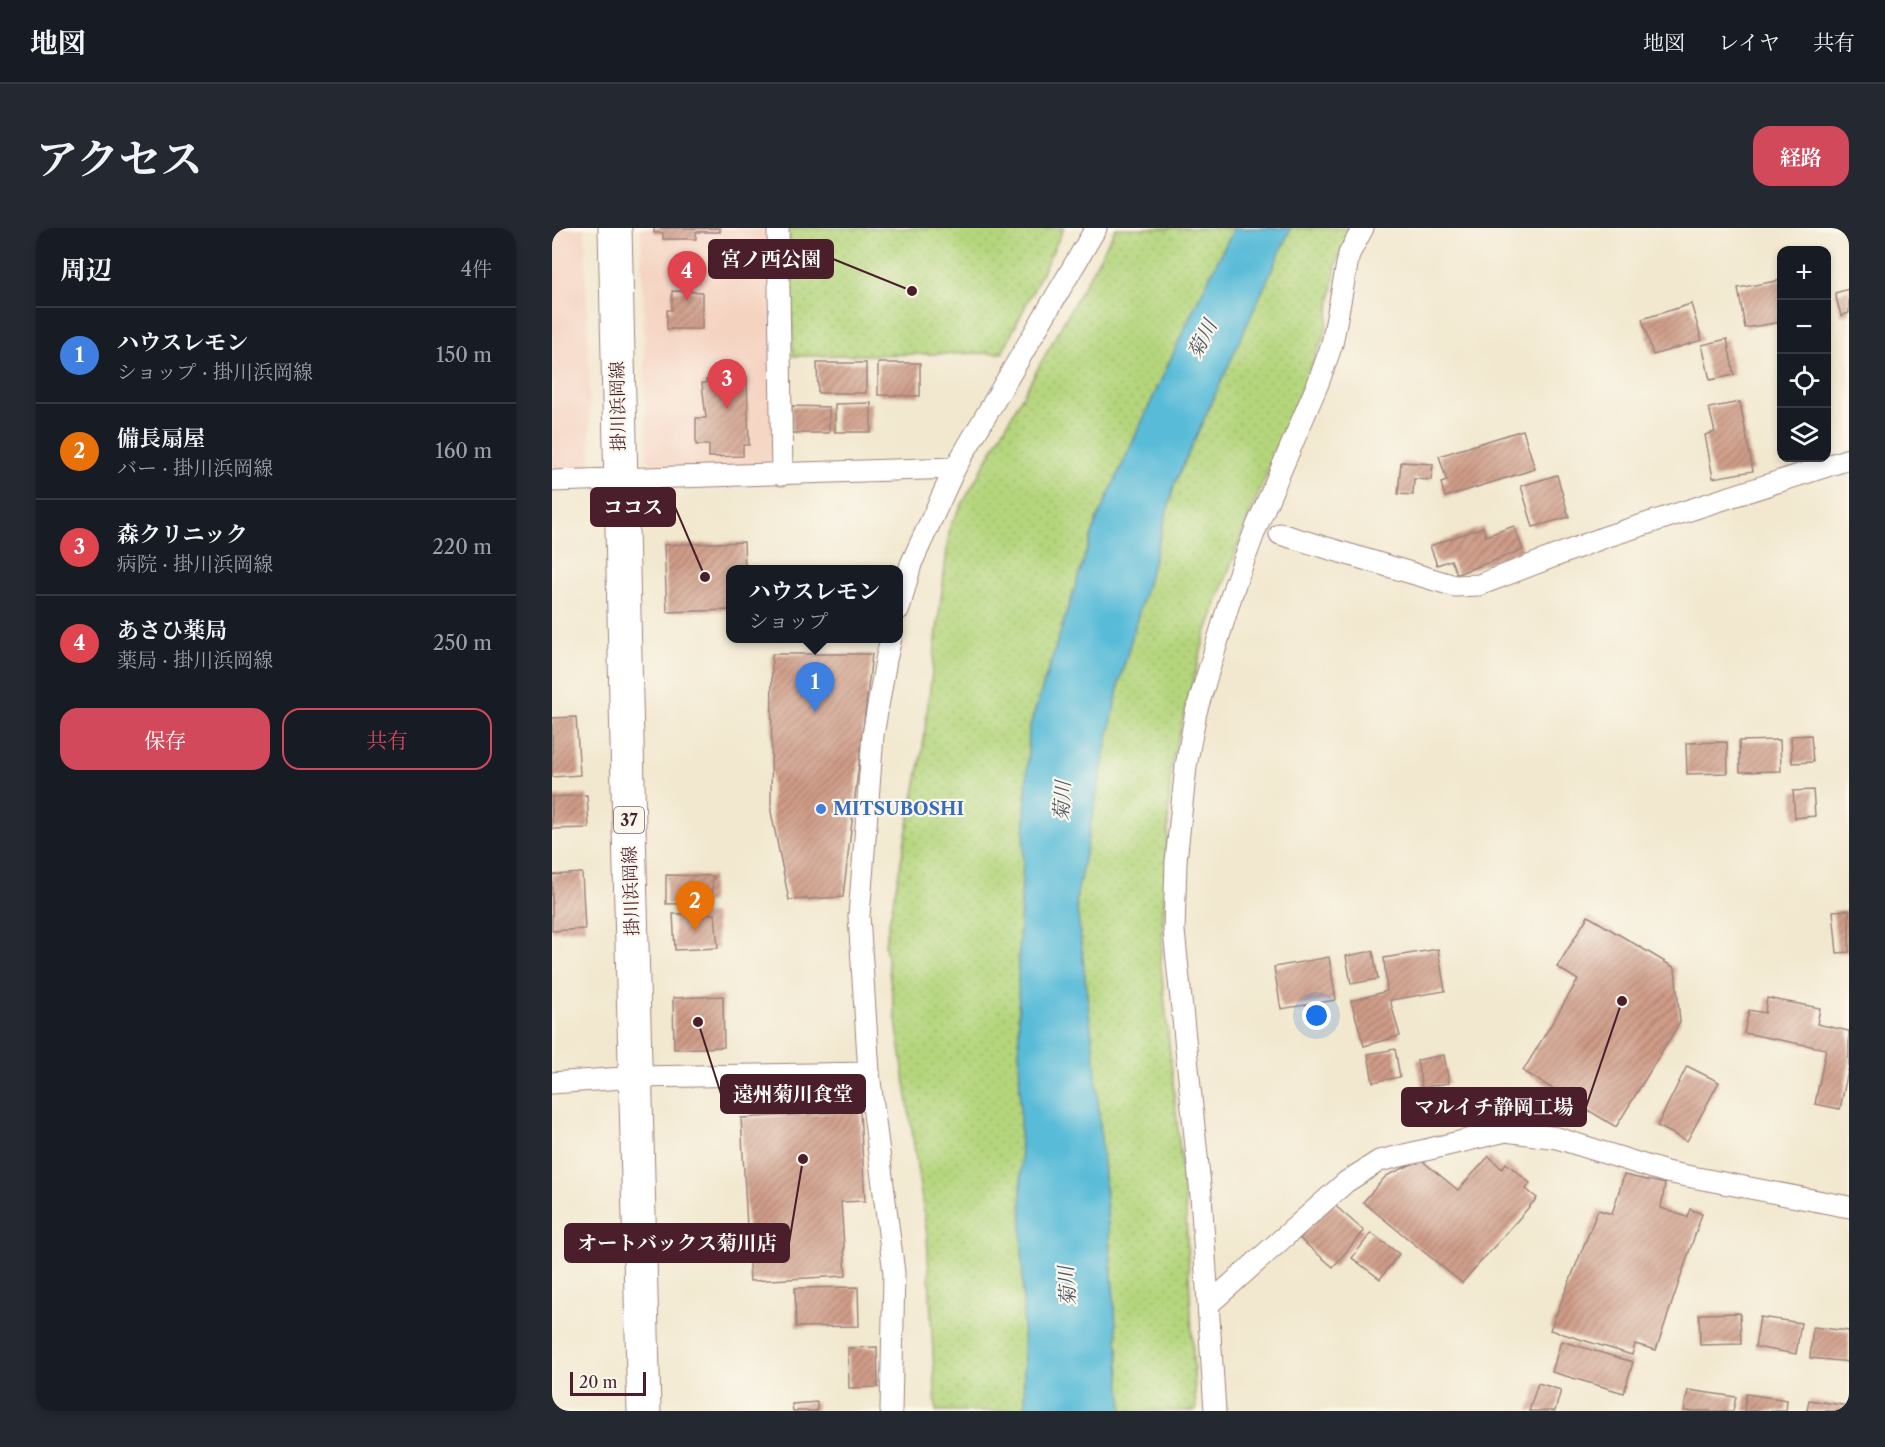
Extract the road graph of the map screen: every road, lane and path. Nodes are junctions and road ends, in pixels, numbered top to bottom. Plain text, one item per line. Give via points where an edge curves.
1 (615, 228) edge
2 (778, 228) edge
3 (1096, 228) edge
4 (1363, 228) edge
5 (1849, 459) edge
6 (955, 468) junction
7 (782, 475) junction
8 (619, 480) junction
9 (552, 482) edge
10 (1280, 534) dead end
11 (903, 594) edge
12 (890, 643) edge
13 (869, 1072) junction
14 (637, 1077) junction
15 (552, 1083) edge
16 (1849, 1207) edge
17 (1209, 1304) junction
18 (644, 1411) edge
19 (891, 1411) edge
20 (1215, 1411) edge

1 - 8 main road, 掛川浜岡線 / 37
2 - 7 street
3 - 6 street
4 - 17 street via 1349,254 1332,344 1234,587 1196,712 1185,766 1174,931
5 - 10 street via 1605,537 1479,585 1455,586
6 - 7 street
6 - 11 street via 911,564
7 - 8 street
8 - 9 street
8 - 14 main road, 掛川浜岡線 / 37
12 - 13 street via 873,735 859,916
13 - 14 street
13 - 19 street via 894,1273
14 - 15 street
14 - 18 main road, 掛川浜岡線 / 37
16 - 17 street via 1666,1172 1557,1138 1506,1131 1379,1161 1346,1182
17 - 20 street

